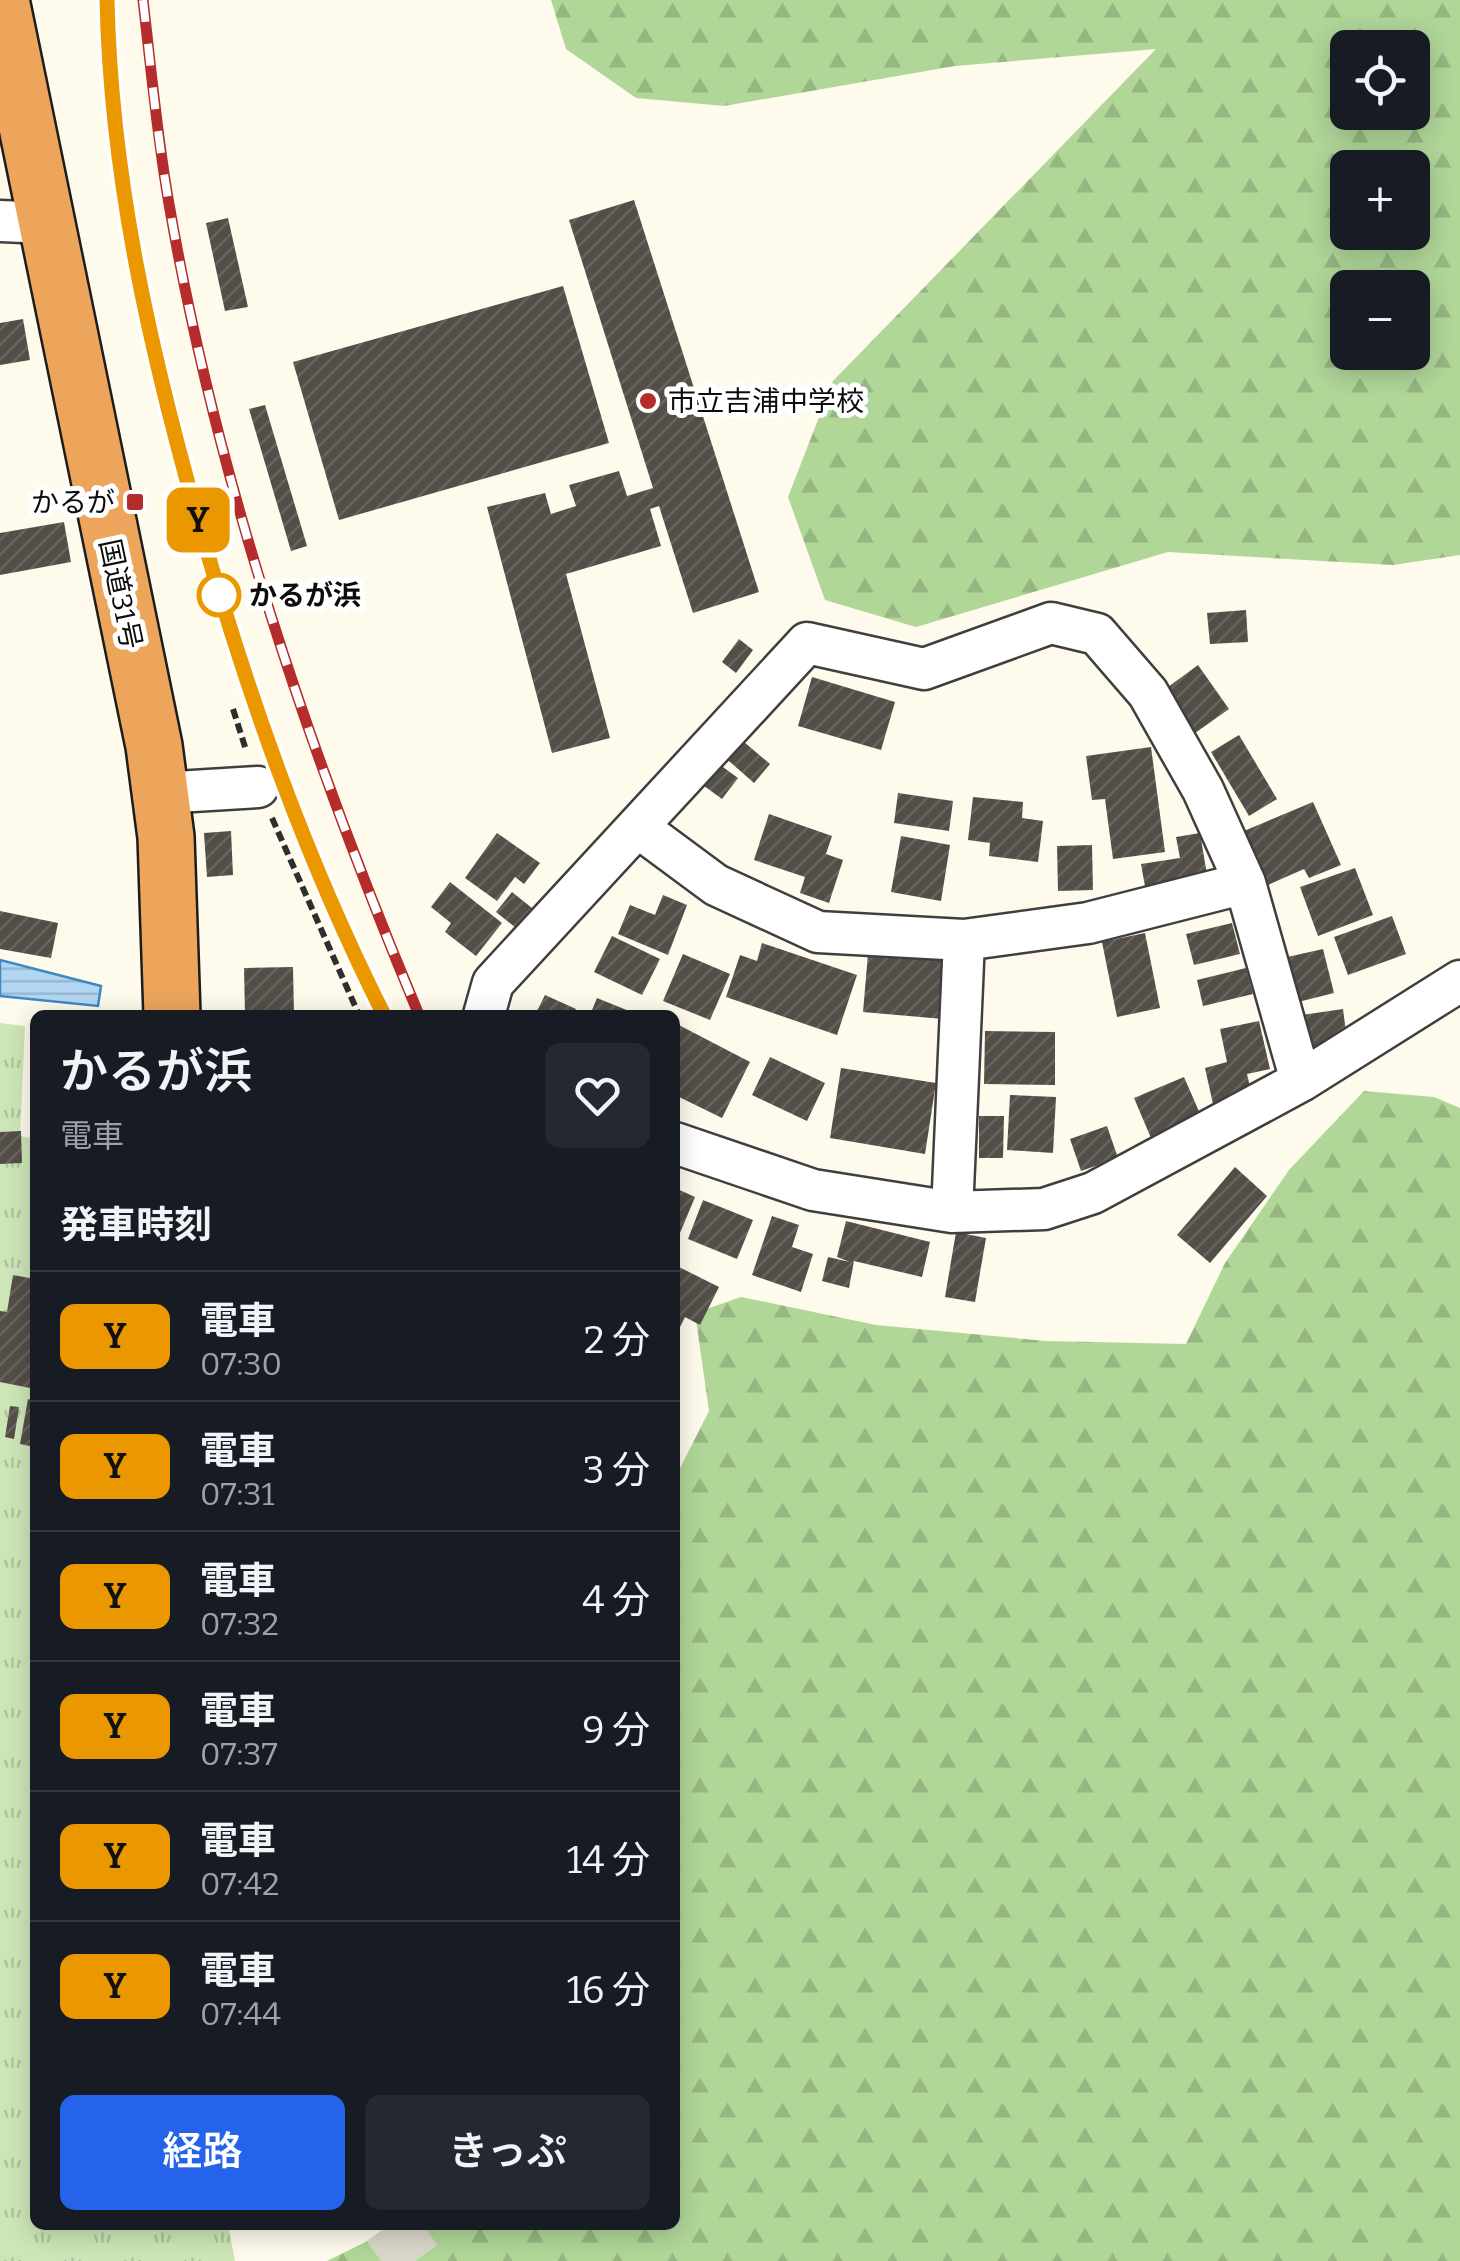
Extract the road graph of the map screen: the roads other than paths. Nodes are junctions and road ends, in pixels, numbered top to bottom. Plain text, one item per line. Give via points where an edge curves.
1 (1, 0) edge
2 (23, 222) edge
3 (258, 787) road end
4 (160, 793) junction
5 (639, 828) junction
6 (1245, 883) junction
7 (964, 940) junction
8 (1460, 981) edge
9 (172, 1010) edge
10 (485, 1010) edge
11 (1301, 1081) junction
12 (680, 1145) edge
13 (952, 1212) junction

1 - 2 highway, 国道31号
2 - 4 highway, 国道31号
3 - 4 street
4 - 9 highway, 国道31号
5 - 6 street via 807,643 924,669 1051,623 1098,634 1148,693
5 - 7 street via 716,885 818,932
5 - 10 street via 493,983
6 - 7 street via 1088,923
6 - 11 street
7 - 13 street
8 - 11 street
11 - 13 street via 1093,1192 1044,1209
12 - 13 street via 813,1190

